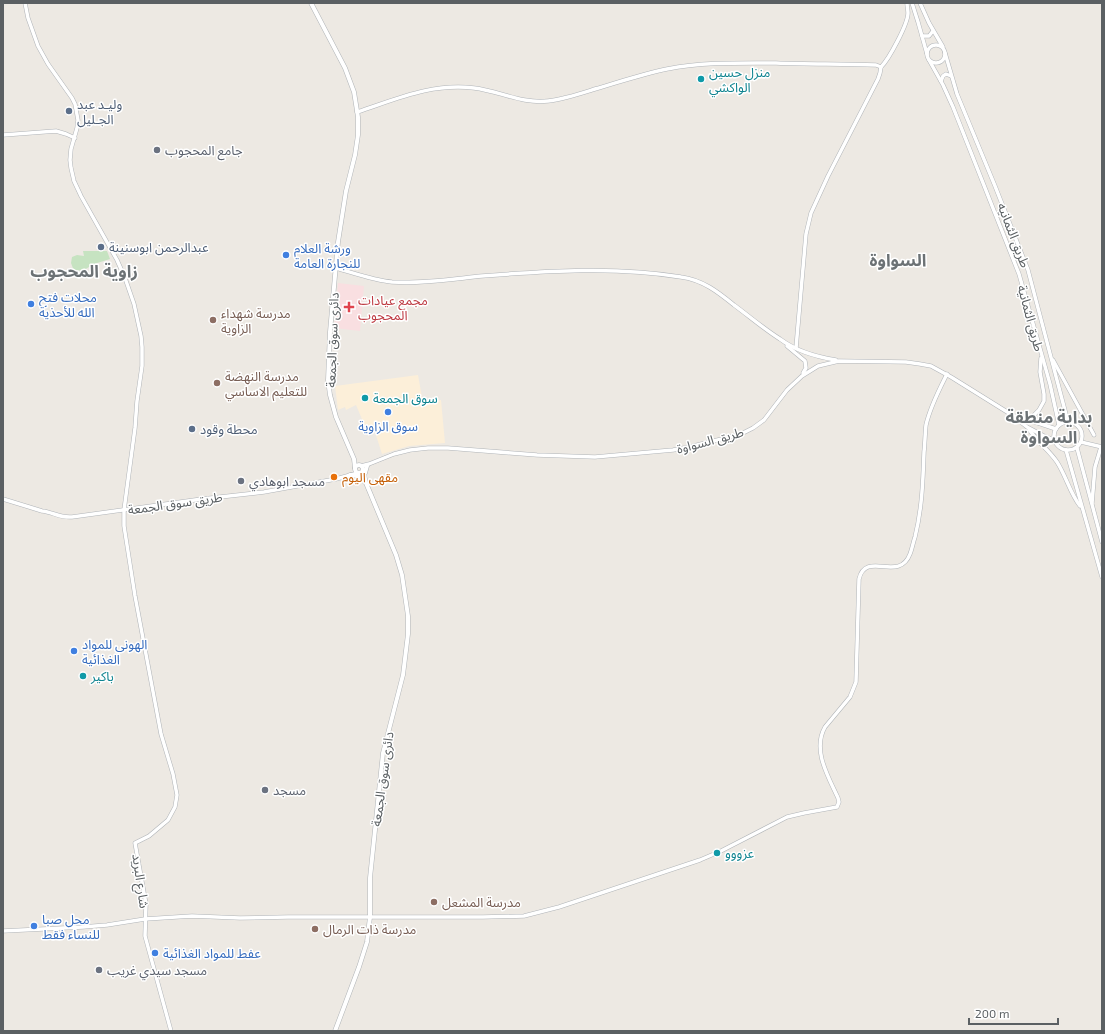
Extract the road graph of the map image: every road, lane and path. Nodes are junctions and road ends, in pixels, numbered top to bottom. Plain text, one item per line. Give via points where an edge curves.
1 (25, 3) edge
2 (311, 3) edge
3 (907, 3) edge
4 (912, 3) edge
5 (920, 3) edge
6 (917, 17) junction
7 (906, 19) junction
8 (933, 31) junction
9 (922, 36) junction
10 (943, 48) junction
11 (945, 53) junction
12 (927, 56) junction
13 (929, 60) junction
14 (881, 67) junction
15 (951, 76) junction
16 (941, 81) junction
17 (357, 112) junction
18 (3, 135) edge
19 (75, 138) junction
20 (336, 268) junction
21 (780, 340) junction
22 (796, 348) junction
23 (1041, 354) junction
24 (1050, 354) junction
25 (839, 361) junction
26 (947, 374) junction
27 (800, 377) junction
28 (1012, 416) junction
29 (1029, 420) junction
30 (1068, 422) junction
31 (1059, 425) junction
32 (1028, 428) junction
33 (1056, 429) junction
34 (1094, 434) dead end
35 (1054, 440) junction
36 (1081, 442) junction
37 (1102, 447) edge
38 (1077, 448) junction
39 (1066, 450) junction
40 (368, 465) junction
41 (359, 469) junction
42 (349, 475) junction
43 (365, 481) junction
44 (3, 499) edge
45 (1092, 506) junction
46 (1082, 508) junction
47 (124, 510) junction
48 (1102, 542) edge
49 (1102, 577) edge
50 (370, 917) junction
51 (145, 919) junction
52 (3, 931) edge
53 (171, 1031) edge
54 (335, 1031) edge

1 - 19 street via 38,46 75,104 78,120
2 - 17 main road, دائرى سوق الجمعة via 345,68 354,92
3 - 7 street
4 - 6 street
5 - 8 street
6 - 7 street
6 - 9 street
7 - 14 street via 887,61
8 - 9 street via 929,36
8 - 10 street
9 - 12 street
10 - 11 street
10 - 12 street via 932,46
11 - 13 street via 944,59 939,63
11 - 15 street, طريق الثمانيه
12 - 13 street
13 - 16 street, طريق الثمانية
14 - 17 street via 738,62 698,64 655,72 566,99 547,102 530,102 476,88 446,87 420,91
14 - 22 street via 878,79 811,213 806,234
15 - 16 street via 946,74
15 - 24 street, طريق الثمانيه via 1028,270
16 - 23 street, طريق الثمانية via 1019,274
17 - 20 main road, دائرى سوق الجمعة via 358,135 342,213
18 - 19 street via 56,131
19 - 47 street via 70,154 74,181 125,278 133,300 142,347 142,366
20 - 21 street via 394,282 584,270 680,276 698,281 717,291
20 - 41 main road, دائرى سوق الجمعة via 329,386 336,417
21 - 22 street
21 - 27 street via 805,361 806,368
22 - 25 street
23 - 29 street via 1040,372 1044,401
23 - 31 street, طريق الثمانية
24 - 30 street, طريق الثمانيه
24 - 34 street
25 - 26 street, طريق السواوة via 920,364
25 - 27 street, طريق السواوة via 818,366
26 - 28 street, طريق السواوة
26 - 50 street via 926,425 920,508 910,554 900,566 870,566 860,573 856,682 850,697 822,732 820,744 822,760 838,798 837,807 787,817 700,860 532,915
27 - 40 street, طريق السواوة via 764,420 753,428 741,434 689,447 594,457 428,448 394,454
28 - 29 street
28 - 32 street, طريق السواوة
29 - 33 street
30 - 31 street
30 - 36 street via 1080,429 1083,435
31 - 33 street
32 - 35 street, طريق السواوة
32 - 46 street via 1057,463
33 - 35 street
35 - 39 street via 1059,447
36 - 37 street
36 - 38 street
37 - 45 street via 1095,467
38 - 39 street
38 - 45 street
39 - 46 street
40 - 41 street, طريق سوق الجمعة
40 - 43 main road
41 - 42 street, طريق سوق الجمعة
41 - 43 main road, دائرى سوق الجمعة
42 - 43 main road via 358,476
42 - 47 street, طريق سوق الجمعة via 264,492
43 - 50 main road, دائرى سوق الجمعة via 402,575 408,625 403,675 383,753 370,878
44 - 47 street, طريق سوق الجمعة via 63,517
45 - 48 street
46 - 49 street
47 - 51 street, شارع البريد via 125,534 161,734 177,795 175,807 168,820 151,835 135,843 146,904
50 - 51 street via 192,916
50 - 54 main road, دائرى سوق الجمعة via 365,949
51 - 52 street via 107,925
51 - 53 street, شارع البريد via 145,936

